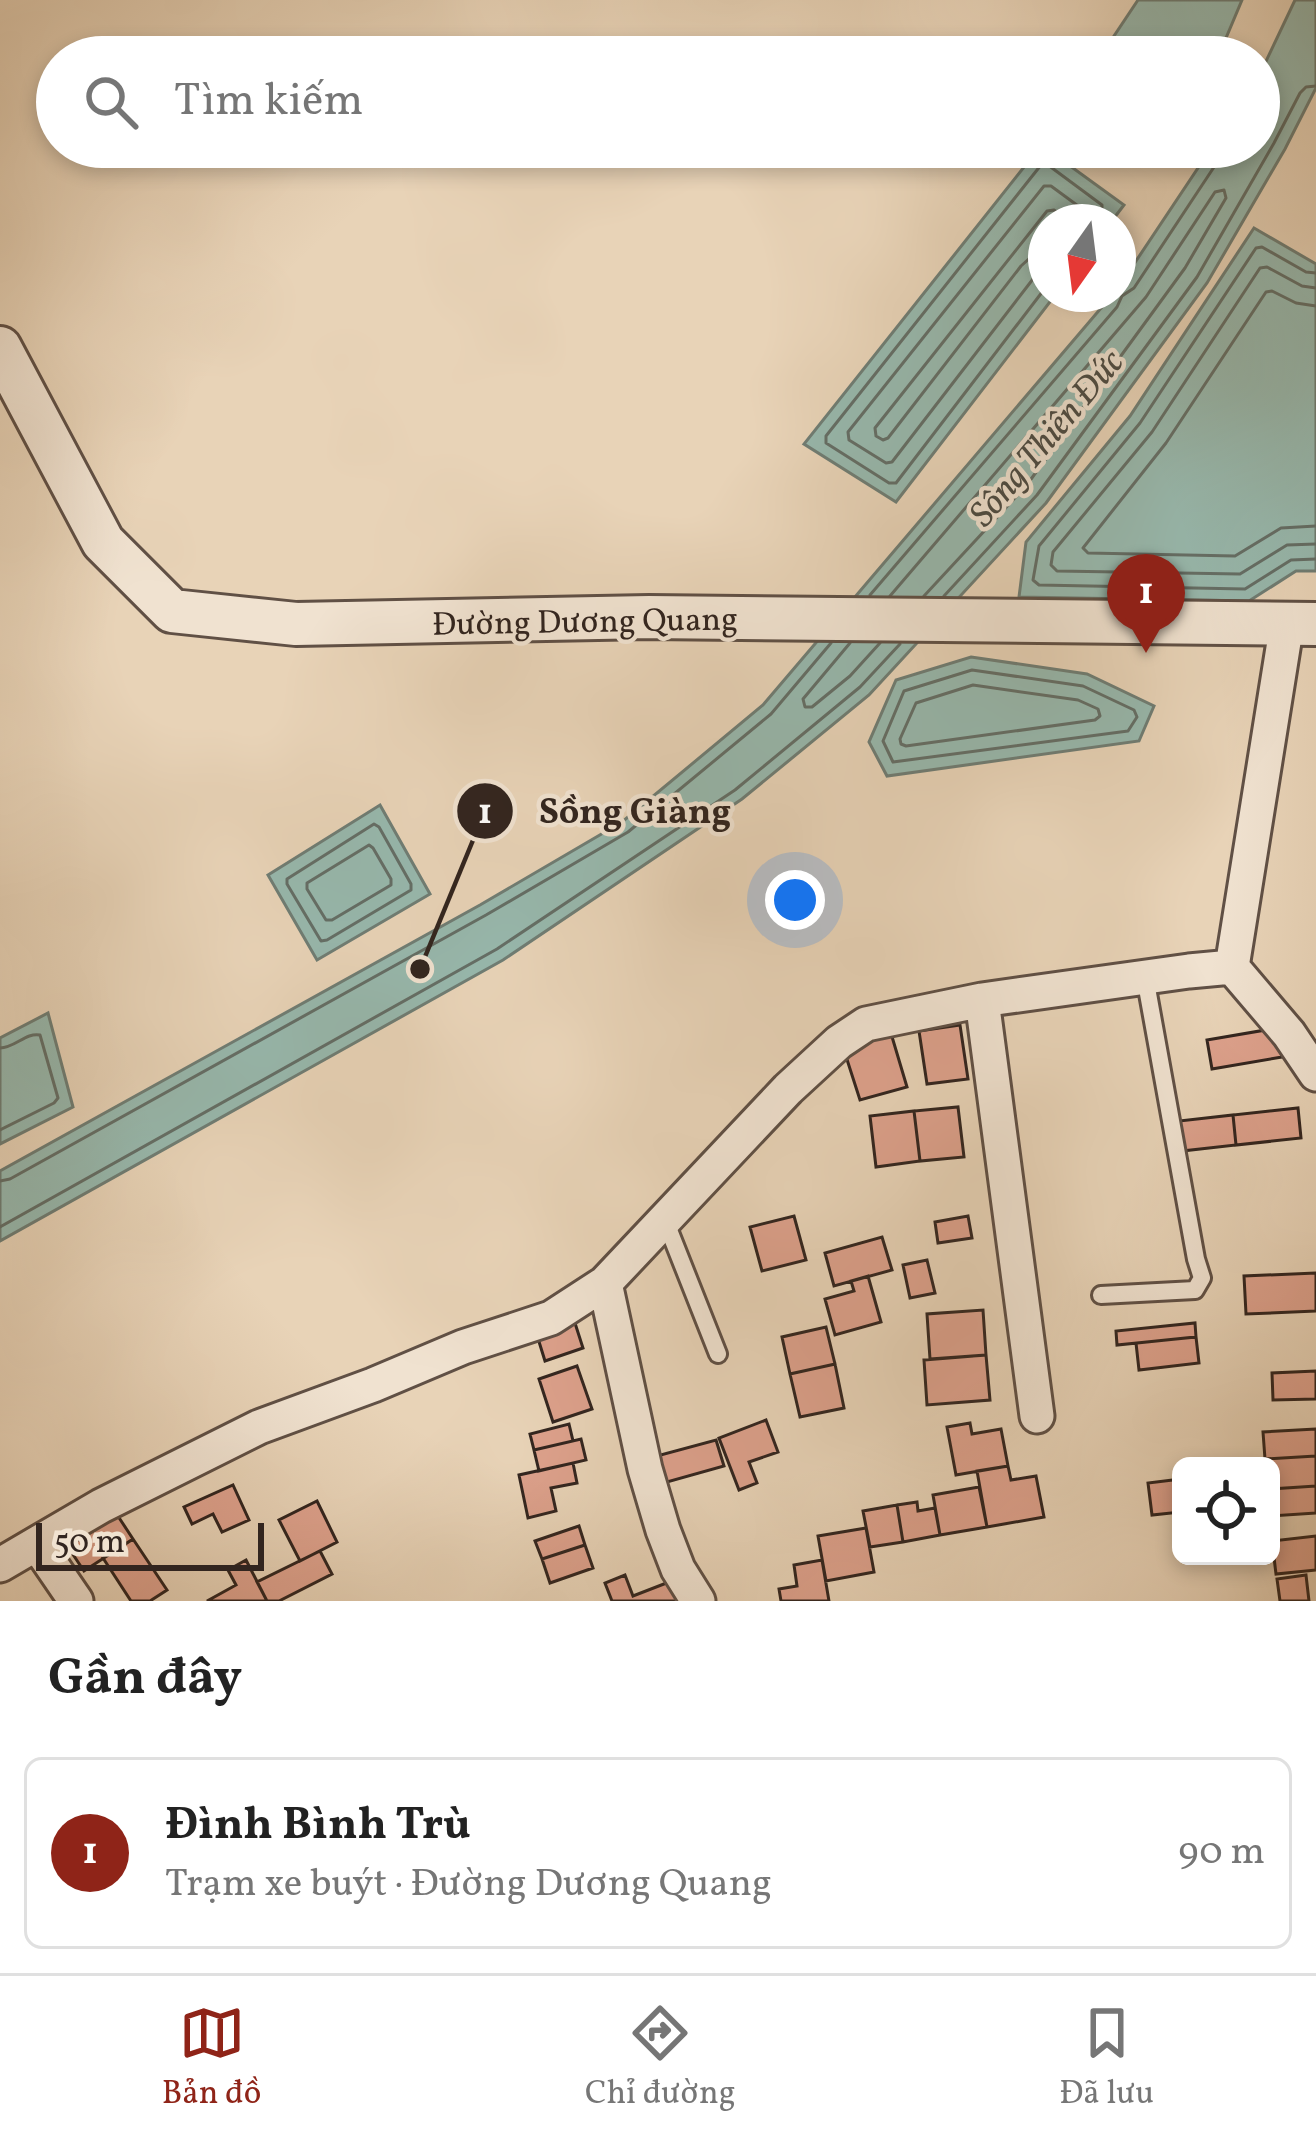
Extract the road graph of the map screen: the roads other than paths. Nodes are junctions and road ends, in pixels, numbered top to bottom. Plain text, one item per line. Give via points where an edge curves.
1 (0, 349) edge
2 (1301, 624) edge
3 (1232, 967) junction
4 (1145, 977) junction
5 (982, 1000) junction
6 (1316, 1074) edge
7 (664, 1220) junction
8 (605, 1283) junction
9 (1101, 1295) dead end
10 (718, 1354) dead end
11 (1037, 1416) dead end
12 (37, 1544) junction
13 (0, 1565) edge
14 (76, 1601) edge
15 (698, 1601) edge

1 - 2 street, Đường Dương Quang via 103,542 172,611 296,624 649,617
2 - 3 street
3 - 4 street
3 - 6 street
4 - 5 street
4 - 9 lane via 1202,1278 1195,1289
5 - 7 street via 866,1024 838,1042
5 - 11 street
7 - 8 street
7 - 10 lane
8 - 12 street via 551,1318 259,1427
8 - 15 street via 645,1469 678,1569
12 - 13 street
12 - 14 street

